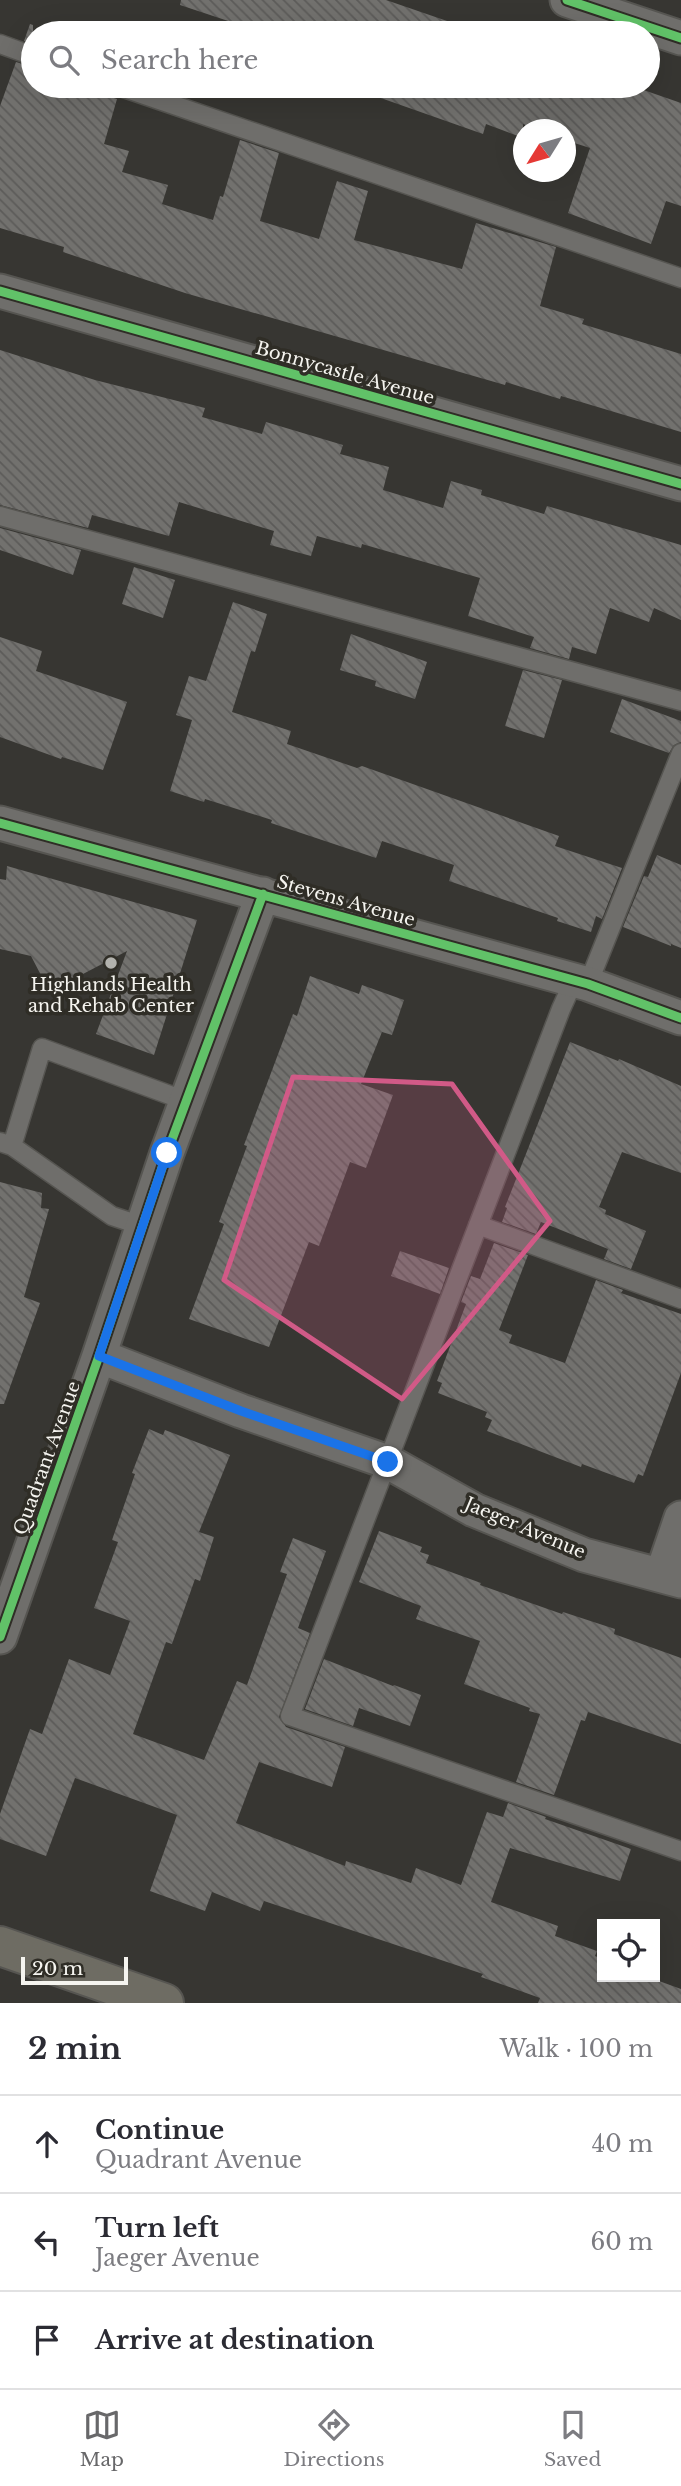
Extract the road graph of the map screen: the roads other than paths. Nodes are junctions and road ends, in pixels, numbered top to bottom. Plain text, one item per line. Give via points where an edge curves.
1 (567, 0) edge
2 (630, 21) edge
3 (660, 31) edge
4 (681, 38) edge
5 (0, 44) edge
6 (21, 52) edge
7 (153, 98) edge
8 (681, 278) edge
9 (0, 291) edge
10 (681, 484) edge
11 (0, 516) edge
12 (681, 702) edge
13 (681, 753) edge
14 (0, 823) edge
15 (263, 894) junction
16 (581, 982) junction
17 (681, 1018) edge
18 (186, 1101) junction
19 (6, 1144) edge
20 (478, 1225) junction
21 (142, 1226) junction
22 (681, 1299) edge
23 (99, 1356) junction
24 (388, 1462) junction
25 (681, 1518) edge
26 (671, 1578) edge
27 (0, 1637) edge
28 (681, 1851) edge
29 (0, 1946) edge
30 (164, 2003) edge

1 - 2 street
3 - 4 street
5 - 6 lane
7 - 8 lane
9 - 10 street, Bonnycastle Avenue
11 - 12 lane
13 - 16 lane
14 - 15 street, Stevens Avenue
15 - 16 street, Stevens Avenue
15 - 18 street, Quadrant Avenue
16 - 17 street, Stevens Avenue
16 - 20 lane via 561,1009
18 - 19 lane via 42,1048
18 - 21 street, Quadrant Avenue
19 - 21 lane via 112,1216
20 - 22 lane
20 - 24 lane
21 - 23 street, Quadrant Avenue
23 - 24 street, Jaeger Avenue
23 - 27 street, Quadrant Avenue
24 - 26 street, Jaeger Avenue via 486,1515 584,1555
24 - 28 lane via 290,1716
25 - 26 street
29 - 30 main road

